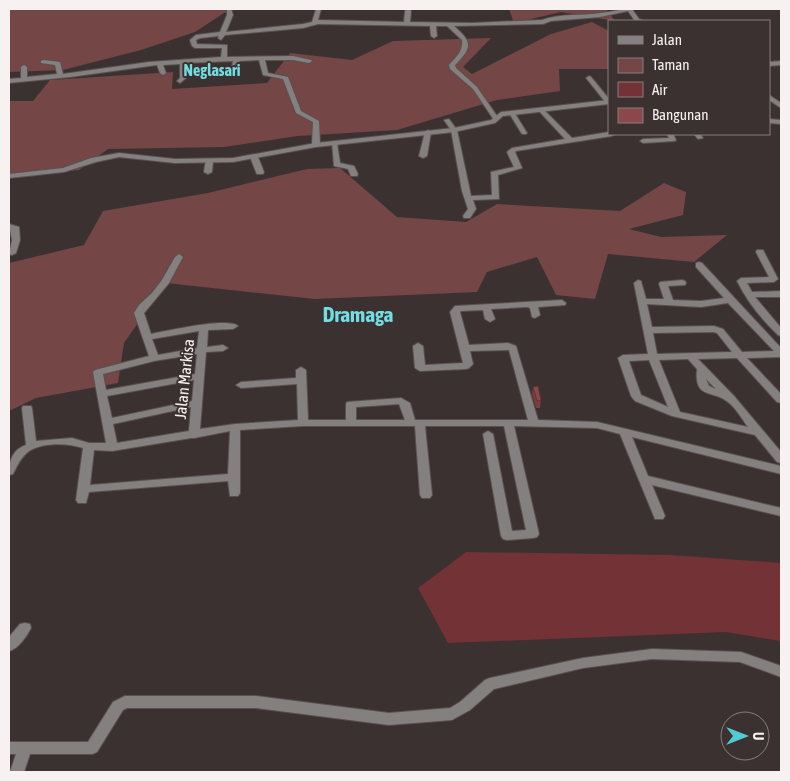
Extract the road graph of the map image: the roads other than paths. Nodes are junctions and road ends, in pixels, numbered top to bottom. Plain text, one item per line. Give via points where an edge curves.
1 (229, 9) edge
2 (318, 9) edge
3 (408, 12) dead end
4 (637, 20) edge
5 (315, 22) junction
6 (406, 23) junction
7 (433, 24) junction
8 (448, 24) junction
9 (434, 36) dead end
10 (222, 37) junction
11 (149, 57) dead end
12 (237, 58) junction
13 (224, 59) junction
14 (262, 59) junction
15 (309, 60) dead end
16 (43, 62) dead end
17 (183, 62) junction
18 (149, 64) junction
19 (160, 64) junction
20 (24, 67) dead end
21 (234, 71) dead end
22 (163, 73) dead end
23 (60, 74) junction
24 (589, 78) dead end
25 (24, 79) junction
26 (12, 80) edge
27 (180, 81) dead end
28 (16, 89) dead end
29 (770, 97) edge
30 (608, 102) edge
31 (781, 106) edge
32 (541, 110) junction
33 (512, 112) junction
34 (496, 119) junction
35 (447, 120) dead end
36 (454, 130) junction
37 (428, 132) junction
38 (524, 133) dead end
39 (608, 135) edge
40 (670, 135) edge
41 (570, 140) junction
42 (643, 141) edge
43 (334, 143) junction
44 (316, 145) junction
45 (423, 156) dead end
46 (254, 157) junction
47 (209, 161) junction
48 (208, 172) dead end
49 (260, 172) dead end
50 (354, 174) dead end
51 (9, 176) edge
52 (496, 197) junction
53 (468, 198) junction
54 (501, 206) dead end
55 (467, 216) dead end
56 (9, 226) edge
57 (12, 252) dead end
58 (760, 252) dead end
59 (178, 257) dead end
60 (699, 265) dead end
61 (682, 282) dead end
62 (638, 283) dead end
63 (781, 294) edge
64 (748, 295) junction
65 (730, 300) junction
66 (642, 301) junction
67 (669, 302) junction
68 (562, 303) dead end
69 (526, 304) junction
70 (486, 306) junction
71 (536, 315) dead end
72 (490, 320) dead end
73 (769, 322) junction
74 (781, 322) edge
75 (753, 324) junction
76 (233, 326) dead end
77 (204, 327) junction
78 (648, 330) junction
79 (781, 333) edge
80 (147, 337) junction
81 (418, 346) dead end
82 (223, 348) dead end
83 (465, 348) junction
84 (202, 350) junction
85 (781, 354) edge
86 (739, 355) junction
87 (653, 357) junction
88 (691, 357) junction
89 (154, 358) junction
90 (200, 376) junction
91 (240, 385) dead end
92 (101, 394) junction
93 (781, 400) edge
94 (197, 403) junction
95 (27, 408) dead end
96 (676, 414) junction
97 (107, 422) junction
98 (302, 423) junction
99 (508, 423) junction
100 (534, 423) junction
101 (351, 424) junction
102 (415, 424) junction
103 (235, 427) junction
104 (624, 431) junction
105 (757, 432) junction
106 (488, 434) dead end
107 (194, 435) junction
108 (31, 446) junction
109 (90, 446) junction
110 (112, 446) junction
111 (781, 460) edge
112 (781, 470) edge
113 (9, 471) edge
114 (233, 477) junction
115 (644, 479) junction
116 (234, 493) dead end
117 (426, 495) dead end
118 (781, 512) edge
119 (659, 516) dead end
120 (25, 628) dead end
121 (9, 646) edge
122 (781, 672) edge
123 (9, 748) edge
124 (25, 748) junction
125 (16, 772) edge

1 - 10 street
2 - 5 street
3 - 6 street
4 - 8 street via 630,9 543,22
5 - 6 street
5 - 10 street
6 - 7 street
7 - 8 street
7 - 9 street
8 - 34 street via 465,40 466,49 452,65 453,70 474,88
10 - 13 street via 198,36 192,41 197,46 225,46
11 - 18 street
12 - 13 street
12 - 14 street
12 - 21 street
13 - 17 street
14 - 15 street
14 - 44 street via 265,74 286,78 298,112 316,121
16 - 23 street via 58,63
17 - 19 street via 175,59
17 - 27 street
18 - 19 street
18 - 23 street
19 - 22 street
20 - 25 street
23 - 25 street
24 - 30 street
25 - 26 street
26 - 28 street
29 - 31 street
30 - 32 street
32 - 33 street
32 - 41 street
33 - 34 street
33 - 38 street
34 - 36 street
35 - 36 street
36 - 37 street
36 - 53 street
37 - 43 street
37 - 45 street
39 - 41 street
40 - 42 street via 673,140
41 - 52 street via 511,151 518,168 494,174
43 - 44 street
43 - 50 street via 337,164 351,168
44 - 46 street
46 - 47 street
46 - 49 street
47 - 48 street
47 - 51 street via 120,155 64,170
52 - 53 street
52 - 54 street
53 - 55 street via 472,209
56 - 57 street via 16,230
58 - 64 street via 774,278 741,281
59 - 80 street via 170,277 140,310
60 - 65 street
61 - 67 street via 663,284
62 - 66 street
63 - 64 street
64 - 73 street
65 - 67 street via 701,304
65 - 75 street
66 - 67 street
66 - 78 street
68 - 69 street
69 - 70 street
69 - 71 street via 534,307
70 - 72 street
70 - 83 street via 455,310
73 - 74 street
73 - 75 street
73 - 79 street
75 - 85 street
76 - 77 street
77 - 80 street
77 - 84 street, Jalan Markisa
78 - 86 street via 717,330
78 - 87 street
80 - 89 street
81 - 83 street via 420,368 466,366
82 - 84 street
83 - 100 street via 514,348
84 - 89 street
84 - 90 street, Jalan Markisa
85 - 86 street
86 - 88 street
86 - 93 street
87 - 88 street
87 - 96 street
87 - 96 street via 623,358 636,396
88 - 105 street
89 - 92 street via 100,370 97,373
90 - 92 street
90 - 94 street, Jalan Markisa
91 - 98 street via 301,376
92 - 97 street
94 - 97 street
94 - 107 street, Jalan Markisa
95 - 108 street
96 - 105 street
97 - 110 street
98 - 101 street
98 - 103 street
99 - 100 street
99 - 102 street
99 - 106 street via 533,534 506,536
100 - 104 street via 597,425
101 - 102 street
101 - 102 street via 351,404 401,401
102 - 117 street
103 - 107 street
103 - 114 street
104 - 112 street
104 - 115 street
105 - 111 street
107 - 110 street
108 - 109 street via 63,441
108 - 113 street via 20,454
109 - 110 street
109 - 114 street via 83,495
114 - 116 street
115 - 118 street
115 - 119 street
120 - 121 street
122 - 124 street via 741,658 670,654 626,657 490,684 452,714 388,719 256,702 125,702 118,706 92,748
123 - 124 street
124 - 125 street

